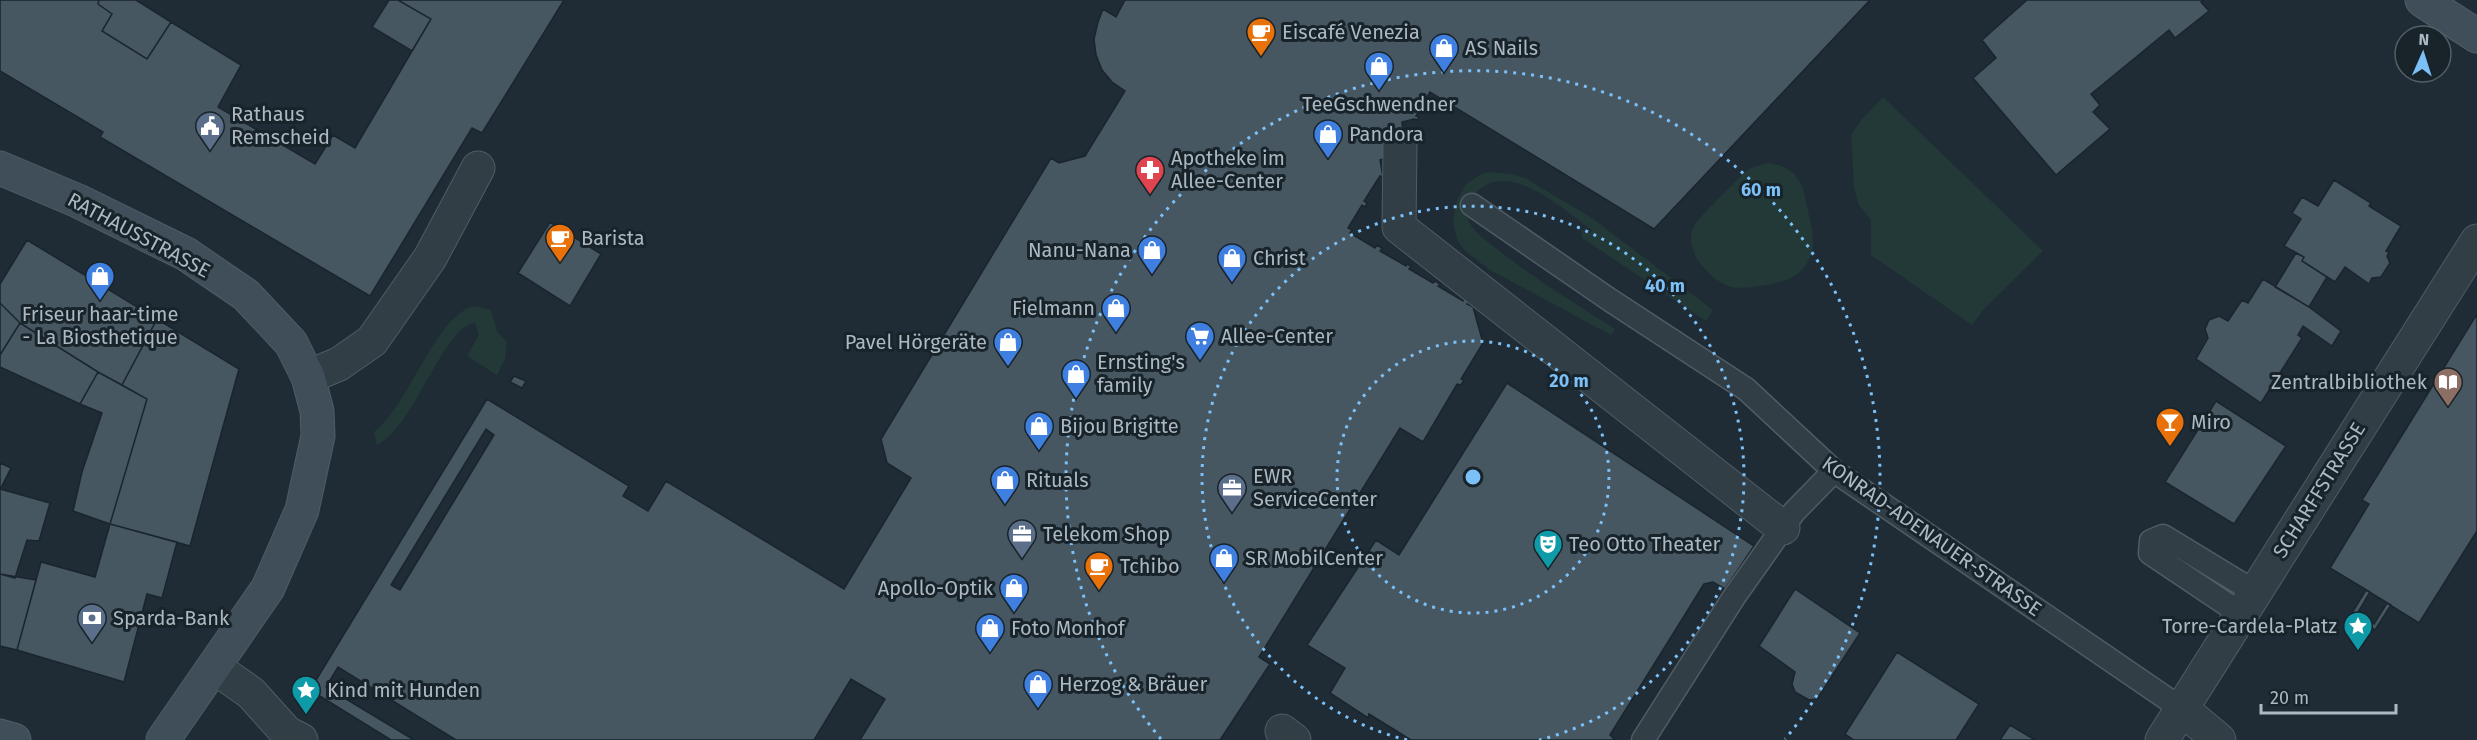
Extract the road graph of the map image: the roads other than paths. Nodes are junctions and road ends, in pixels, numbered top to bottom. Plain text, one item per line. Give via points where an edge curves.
1 (2422, 0) edge
2 (2477, 36) edge
3 (1400, 146) dead end
4 (0, 168) edge
5 (477, 168) dead end
6 (1472, 205) dead end
7 (2477, 241) edge
8 (309, 377) junction
9 (1834, 471) junction
10 (1783, 528) junction
11 (214, 668) junction
12 (2182, 710) junction
13 (0, 736) edge
14 (14, 740) edge
15 (163, 740) edge
16 (301, 740) edge
17 (1644, 740) edge
18 (2162, 740) edge
19 (2219, 740) edge

1 - 2 street
3 - 10 street via 1399,227
4 - 8 street, RATHAUSSTRASSE via 186,254 246,294 291,343
5 - 8 street via 430,258 372,341 339,364
6 - 9 lane, KONRAD-ADENAUER-STRASSE via 1746,389
7 - 12 street, SCHARFFSTRASSE
8 - 11 street, RATHAUSSTRASSE via 318,436 302,510 268,588
9 - 10 lane
9 - 12 lane, KONRAD-ADENAUER-STRASSE
10 - 17 lane via 1734,597
11 - 15 street, RATHAUSSTRASSE
11 - 16 street via 251,693 288,733
12 - 18 street, SCHARFFSTRASSE
12 - 19 street, KONRAD-ADENAUER-STRASSE
13 - 14 street

